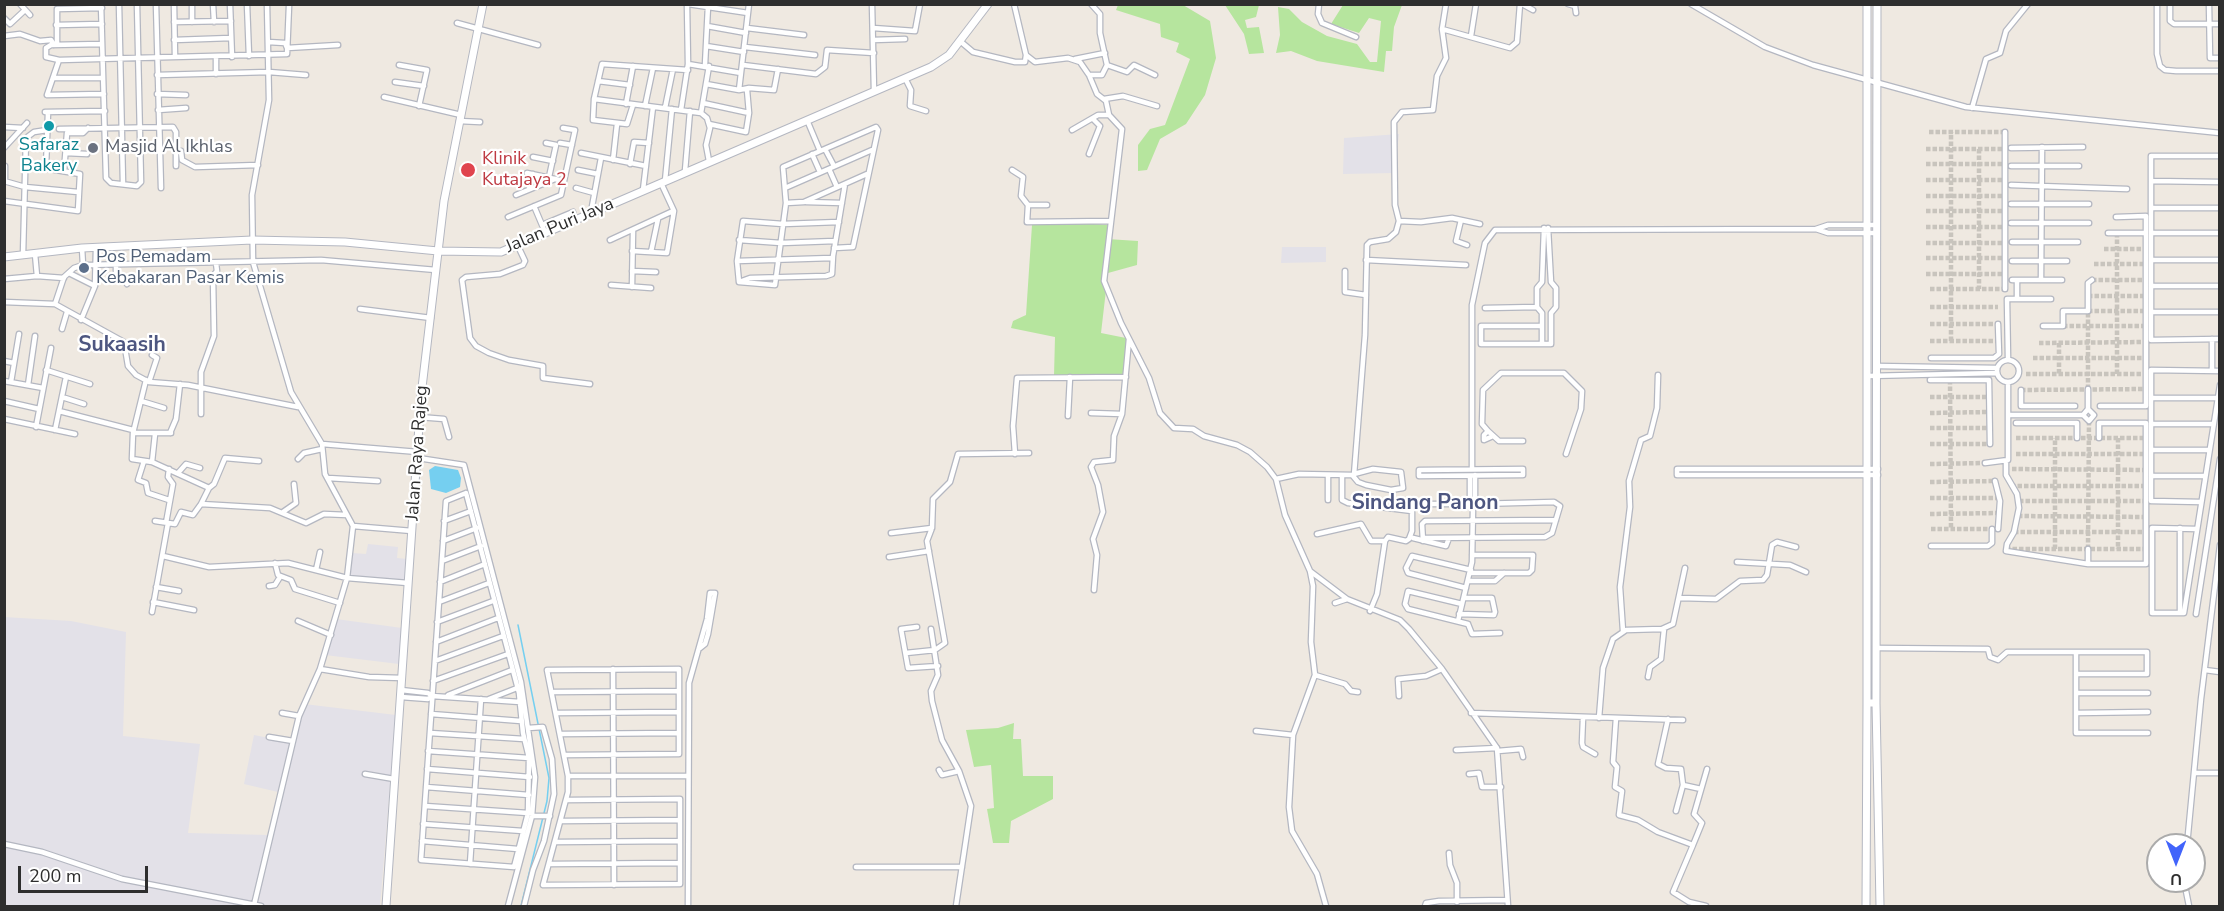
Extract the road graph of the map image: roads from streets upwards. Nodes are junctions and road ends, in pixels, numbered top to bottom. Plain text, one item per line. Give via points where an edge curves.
1 (20, 4) edge
2 (119, 4) edge
3 (137, 4) edge
4 (156, 4) edge
5 (174, 4) edge
6 (192, 4) edge
7 (213, 4) edge
8 (230, 4) edge
9 (247, 4) edge
10 (267, 4) edge
11 (483, 4) edge
12 (687, 4) edge
13 (749, 4) edge
14 (872, 4) edge
15 (920, 4) edge
16 (988, 4) edge
17 (1014, 4) edge
18 (1091, 4) edge
19 (1319, 4) edge
20 (1446, 4) edge
21 (1476, 4) edge
22 (1521, 4) edge
23 (1568, 4) edge
24 (1691, 4) edge
25 (1867, 4) edge
26 (1877, 4) edge
27 (2028, 4) edge
28 (2157, 4) edge
29 (2170, 4) edge
30 (2210, 4) edge
31 (101, 6) edge
32 (289, 6) edge
33 (708, 6) junction
34 (25, 10) junction
35 (1533, 10) dead end
36 (748, 13) junction
37 (1576, 13) dead end
38 (30, 15) dead end
39 (4, 18) edge
40 (231, 21) junction
41 (174, 22) junction
42 (192, 22) junction
43 (214, 22) junction
44 (457, 23) dead end
45 (102, 24) junction
46 (2210, 24) junction
47 (2220, 24) edge
48 (56, 25) junction
49 (707, 26) junction
50 (479, 28) junction
51 (873, 28) junction
52 (1442, 28) junction
53 (746, 30) junction
54 (7, 35) edge
55 (804, 35) dead end
56 (1471, 36) junction
57 (231, 38) junction
58 (1356, 38) dead end
59 (905, 39) dead end
60 (174, 40) junction
61 (873, 40) junction
62 (960, 41) junction
63 (268, 42) junction
64 (102, 44) junction
65 (52, 45) junction
66 (338, 45) dead end
67 (538, 45) dead end
68 (706, 46) junction
69 (288, 48) junction
70 (744, 50) junction
71 (874, 52) junction
72 (1105, 53) junction
73 (815, 55) dead end
74 (1026, 55) junction
75 (249, 56) junction
76 (268, 56) junction
77 (175, 57) junction
78 (216, 57) junction
79 (231, 57) junction
80 (138, 58) junction
81 (157, 58) junction
82 (2220, 58) edge
83 (103, 59) junction
84 (119, 59) junction
85 (1075, 59) junction
86 (59, 60) junction
87 (399, 65) dead end
88 (707, 65) junction
89 (743, 65) junction
90 (1107, 65) junction
91 (633, 66) junction
92 (688, 67) junction
93 (653, 68) junction
94 (673, 69) junction
95 (778, 69) junction
96 (2220, 71) edge
97 (269, 72) junction
98 (741, 73) junction
99 (216, 74) junction
100 (157, 75) junction
101 (306, 75) dead end
102 (1089, 75) junction
103 (1155, 75) dead end
104 (53, 78) junction
105 (103, 78) junction
106 (1867, 78) junction
107 (598, 81) junction
108 (395, 82) dead end
109 (1877, 82) junction
110 (706, 84) junction
111 (908, 84) junction
112 (630, 85) junction
113 (424, 86) junction
114 (739, 90) junction
115 (747, 90) junction
116 (874, 91) junction
117 (104, 94) junction
118 (158, 94) junction
119 (186, 95) dead end
120 (384, 98) dead end
121 (594, 99) junction
122 (1104, 99) junction
123 (703, 103) junction
124 (626, 104) junction
125 (419, 105) junction
126 (633, 105) junction
127 (645, 106) junction
128 (1157, 106) dead end
129 (653, 107) junction
130 (186, 108) dead end
131 (665, 108) junction
132 (1972, 108) junction
133 (672, 109) junction
134 (158, 110) junction
135 (681, 110) junction
136 (105, 111) junction
137 (690, 111) junction
138 (926, 111) dead end
139 (701, 113) junction
140 (749, 113) junction
141 (1109, 115) junction
142 (460, 118) junction
143 (1093, 119) junction
144 (480, 122) dead end
145 (27, 123) dead end
146 (808, 123) junction
147 (617, 124) junction
148 (709, 124) junction
149 (4, 127) edge
150 (105, 127) junction
151 (140, 127) junction
152 (23, 128) junction
153 (88, 128) junction
154 (121, 128) junction
155 (158, 128) junction
156 (563, 128) dead end
157 (58, 129) dead end
158 (46, 130) junction
159 (1072, 130) dead end
160 (2005, 132) dead end
161 (2220, 134) edge
162 (546, 143) dead end
163 (560, 143) dead end
164 (649, 143) junction
165 (572, 145) junction
166 (2011, 147) tunnel mouth
167 (2042, 147) junction
168 (2083, 147) dead end
169 (4, 148) edge
170 (823, 150) junction
171 (872, 150) junction
172 (181, 151) dead end
173 (66, 153) junction
174 (581, 153) dead end
175 (87, 154) dead end
176 (812, 154) junction
177 (1089, 154) dead end
178 (2220, 156) edge
179 (532, 157) dead end
180 (602, 158) junction
181 (613, 160) junction
182 (553, 161) junction
183 (709, 161) junction
184 (630, 164) junction
185 (25, 165) junction
186 (258, 165) junction
187 (5, 166) edge
188 (176, 166) dead end
189 (646, 166) junction
190 (2011, 166) tunnel mouth
191 (2042, 166) junction
192 (2079, 166) dead end
193 (831, 167) junction
194 (46, 168) junction
195 (578, 170) dead end
196 (1012, 170) dead end
197 (64, 171) junction
198 (685, 171) junction
199 (820, 172) junction
200 (1867, 172) junction
201 (1877, 172) junction
202 (598, 174) junction
203 (867, 174) junction
204 (552, 178) junction
205 (5, 181) edge
206 (564, 181) junction
207 (2151, 182) junction
208 (2220, 182) edge
209 (123, 184) junction
210 (663, 184) junction
211 (845, 184) junction
212 (2011, 185) tunnel mouth
213 (2042, 185) junction
214 (25, 187) junction
215 (837, 187) junction
216 (161, 188) dead end
217 (576, 188) dead end
218 (785, 188) junction
219 (529, 189) junction
220 (2127, 189) dead end
221 (643, 190) junction
222 (78, 192) junction
223 (594, 193) junction
224 (516, 195) dead end
225 (4, 201) edge
226 (804, 202) junction
227 (786, 203) junction
228 (842, 203) junction
229 (2011, 204) dead end
230 (2042, 204) junction
231 (2089, 204) dead end
232 (1028, 205) junction
233 (1047, 205) dead end
234 (25, 206) junction
235 (534, 206) junction
236 (2151, 208) junction
237 (2220, 208) edge
238 (674, 211) junction
239 (573, 212) dead end
240 (591, 212) junction
241 (2116, 216) dead end
242 (508, 217) dead end
243 (658, 219) junction
244 (1461, 220) junction
245 (1110, 221) junction
246 (1399, 221) junction
247 (839, 222) junction
248 (2012, 223) tunnel mouth
249 (2042, 223) junction
250 (2089, 223) dead end
251 (783, 224) junction
252 (1480, 224) dead end
253 (1546, 228) junction
254 (543, 229) junction
255 (1867, 229) junction
256 (1877, 229) junction
257 (633, 231) junction
258 (2108, 233) dead end
259 (2148, 233) junction
260 (2220, 233) edge
261 (610, 240) dead end
262 (739, 240) junction
263 (835, 241) junction
264 (2012, 242) tunnel mouth
265 (2042, 242) junction
266 (2078, 242) dead end
267 (252, 243) junction
268 (781, 243) junction
269 (1467, 245) dead end
270 (518, 247) junction
271 (96, 248) junction
272 (834, 248) junction
273 (82, 250) junction
274 (632, 251) junction
275 (651, 252) junction
276 (1546, 253) junction
277 (438, 254) junction
278 (22, 255) junction
279 (4, 257) edge
280 (36, 257) junction
281 (832, 258) junction
282 (1366, 260) junction
283 (2151, 260) junction
284 (2220, 260) edge
285 (253, 261) junction
286 (737, 261) junction
287 (778, 261) junction
288 (2012, 261) tunnel mouth
289 (2041, 261) junction
290 (2067, 261) dead end
291 (216, 263) junction
292 (83, 265) junction
293 (96, 265) junction
294 (116, 265) junction
295 (1466, 265) dead end
296 (436, 269) junction
297 (632, 271) junction
298 (1345, 271) dead end
299 (656, 272) dead end
300 (69, 273) junction
301 (37, 276) junction
302 (64, 278) junction
303 (776, 278) junction
304 (4, 279) edge
305 (2041, 280) junction
306 (2062, 280) dead end
307 (2092, 280) dead end
308 (1542, 282) junction
309 (1551, 282) junction
310 (127, 284) dead end
311 (611, 285) dead end
312 (95, 286) junction
313 (2151, 286) junction
314 (2220, 286) edge
315 (632, 287) junction
316 (651, 288) dead end
317 (2005, 289) dead end
318 (1366, 295) junction
319 (2017, 299) junction
320 (2051, 299) dead end
321 (4, 302) edge
322 (55, 304) junction
323 (1537, 307) junction
324 (1998, 307) tunnel mouth
325 (2007, 307) junction
326 (1485, 308) dead end
327 (360, 309) dead end
328 (67, 312) junction
329 (2151, 312) junction
330 (2220, 312) edge
331 (1542, 313) junction
332 (1551, 313) junction
333 (1868, 316) junction
334 (1878, 316) junction
335 (430, 318) junction
336 (81, 320) junction
337 (1998, 324) dead end
338 (1542, 326) junction
339 (2043, 326) dead end
340 (62, 329) dead end
341 (19, 334) dead end
342 (35, 336) dead end
343 (1128, 336) junction
344 (2212, 339) junction
345 (2220, 339) edge
346 (1542, 344) junction
347 (51, 348) dead end
348 (2212, 351) junction
349 (2220, 351) edge
350 (152, 355) dead end
351 (1930, 358) dead end
352 (2212, 358) junction
353 (2220, 358) edge
354 (2007, 359) junction
355 (4, 361) edge
356 (14, 363) junction
357 (1878, 366) junction
358 (46, 370) junction
359 (1997, 370) junction
360 (2212, 370) junction
361 (2220, 370) edge
362 (1926, 371) junction
363 (1658, 375) dead end
364 (1868, 376) junction
365 (1878, 376) junction
366 (66, 377) junction
367 (1070, 377) junction
368 (1126, 377) junction
369 (1930, 380) dead end
370 (147, 381) junction
371 (8, 382) edge
372 (2008, 382) junction
373 (90, 384) dead end
374 (180, 384) junction
375 (590, 384) dead end
376 (27, 385) junction
377 (2220, 385) edge
378 (200, 387) junction
379 (43, 388) junction
380 (2088, 389) tunnel mouth
381 (2021, 390) dead end
382 (62, 398) junction
383 (2151, 398) junction
384 (2217, 398) junction
385 (4, 401) edge
386 (141, 401) junction
387 (84, 404) dead end
388 (2075, 406) dead end
389 (2100, 406) dead end
390 (299, 407) junction
391 (164, 408) dead end
392 (39, 409) junction
393 (2088, 410) junction
394 (59, 411) junction
395 (1091, 413) dead end
396 (201, 414) dead end
397 (1122, 414) junction
398 (2008, 415) junction
399 (2083, 415) junction
400 (1068, 416) dead end
401 (420, 417) junction
402 (4, 419) edge
403 (2016, 423) dead end
404 (2151, 424) junction
405 (2213, 424) junction
406 (36, 427) junction
407 (56, 430) junction
408 (133, 431) junction
409 (1488, 431) junction
410 (75, 434) dead end
411 (155, 434) junction
412 (1493, 436) junction
413 (449, 437) dead end
414 (2077, 438) dead end
415 (2099, 438) dead end
416 (1484, 440) junction
417 (1523, 441) dead end
418 (1990, 444) dead end
419 (1472, 445) junction
420 (322, 446) junction
421 (2151, 450) junction
422 (2209, 450) junction
423 (1029, 453) dead end
424 (1015, 454) junction
425 (1566, 454) dead end
426 (418, 455) junction
427 (298, 459) dead end
428 (2220, 459) edge
429 (144, 461) junction
430 (259, 461) dead end
431 (152, 462) junction
432 (2006, 462) junction
433 (1985, 463) tunnel mouth
434 (200, 468) dead end
435 (169, 469) junction
436 (1444, 469) junction
437 (1472, 469) junction
438 (1677, 472) dead end
439 (1867, 472) junction
440 (1878, 472) junction
441 (178, 473) junction
442 (1354, 475) junction
443 (1329, 476) junction
444 (1444, 476) junction
445 (1473, 476) junction
446 (2151, 476) junction
447 (2205, 476) junction
448 (1342, 477) junction
449 (328, 478) junction
450 (1276, 479) junction
451 (378, 481) dead end
452 (1995, 481) dead end
453 (294, 484) dead end
454 (209, 488) junction
455 (170, 500) junction
456 (1328, 500) dead end
457 (2201, 502) junction
458 (1472, 503) junction
459 (201, 504) junction
460 (1423, 504) dead end
461 (471, 511) junction
462 (283, 512) junction
463 (347, 515) junction
464 (1556, 520) junction
465 (155, 521) dead end
466 (444, 521) junction
467 (1473, 521) junction
468 (167, 523) junction
469 (353, 526) junction
470 (477, 528) junction
471 (932, 528) junction
472 (2180, 528) junction
473 (1992, 529) dead end
474 (1998, 529) dead end
475 (2197, 529) junction
476 (412, 531) junction
477 (891, 533) dead end
478 (1317, 534) dead end
479 (1413, 538) dead end
480 (1473, 538) junction
481 (1423, 539) junction
482 (443, 541) junction
483 (1385, 541) junction
484 (2220, 545) edge
485 (481, 546) junction
486 (1931, 546) dead end
487 (1796, 547) dead end
488 (2088, 549) tunnel mouth
489 (928, 551) junction
490 (320, 552) dead end
491 (1472, 555) junction
492 (163, 556) junction
493 (889, 557) dead end
494 (441, 561) junction
495 (1737, 562) dead end
496 (275, 563) junction
497 (1768, 563) junction
498 (485, 564) junction
499 (2088, 564) junction
500 (1685, 568) dead end
501 (316, 570) junction
502 (1310, 571) junction
503 (1470, 571) junction
504 (1806, 572) dead end
505 (1504, 573) junction
506 (280, 577) junction
507 (347, 578) junction
508 (1468, 581) junction
509 (440, 582) junction
510 (409, 583) junction
511 (489, 583) junction
512 (269, 586) dead end
513 (156, 587) junction
514 (1466, 588) junction
515 (1094, 590) dead end
516 (179, 591) dead end
517 (712, 593) dead end
518 (1464, 598) junction
519 (1680, 598) junction
520 (1347, 599) junction
521 (494, 601) junction
522 (153, 602) junction
523 (439, 602) junction
524 (340, 603) junction
525 (1335, 603) dead end
526 (1462, 604) junction
527 (194, 610) dead end
528 (1370, 611) junction
529 (152, 612) dead end
530 (2180, 613) junction
531 (1460, 614) junction
532 (2196, 614) dead end
533 (1466, 616) junction
534 (498, 618) junction
535 (298, 621) dead end
536 (1458, 621) junction
537 (437, 622) junction
538 (1468, 624) junction
539 (917, 627) dead end
540 (931, 629) dead end
541 (1664, 629) junction
542 (1623, 631) junction
543 (1500, 633) dead end
544 (331, 635) junction
545 (503, 636) junction
546 (436, 642) junction
547 (1877, 648) junction
548 (935, 650) junction
549 (2076, 652) junction
550 (906, 653) junction
551 (508, 654) junction
552 (435, 661) junction
553 (938, 666) junction
554 (320, 669) junction
555 (613, 669) junction
556 (1442, 669) junction
557 (512, 670) junction
558 (2205, 670) junction
559 (2220, 672) edge
560 (2076, 674) junction
561 (1315, 675) junction
562 (1648, 677) dead end
563 (402, 678) junction
564 (433, 681) junction
565 (517, 688) junction
566 (679, 691) junction
567 (554, 692) junction
568 (613, 692) junction
569 (1358, 692) dead end
570 (2076, 693) junction
571 (2148, 693) dead end
572 (401, 694) junction
573 (432, 696) junction
574 (1399, 696) dead end
575 (445, 697) junction
576 (481, 699) junction
577 (488, 700) junction
578 (520, 702) junction
579 (1867, 703) junction
580 (1876, 703) junction
581 (613, 712) junction
582 (679, 712) junction
583 (2076, 712) junction
584 (2148, 712) dead end
585 (282, 713) dead end
586 (557, 713) junction
587 (1471, 713) junction
588 (431, 714) junction
589 (299, 716) junction
590 (480, 718) junction
591 (1583, 718) junction
592 (1599, 718) junction
593 (1616, 718) junction
594 (1668, 719) junction
595 (1683, 720) dead end
596 (521, 721) junction
597 (528, 728) junction
598 (1256, 731) dead end
599 (430, 733) junction
600 (679, 733) junction
601 (2148, 733) dead end
602 (561, 734) junction
603 (613, 734) junction
604 (1293, 735) junction
605 (478, 736) junction
606 (269, 737) dead end
607 (524, 739) junction
608 (293, 741) junction
609 (1456, 750) dead end
610 (1498, 750) junction
611 (428, 751) junction
612 (477, 754) junction
613 (1595, 754) dead end
614 (564, 755) junction
615 (613, 755) junction
616 (1523, 757) dead end
617 (529, 758) junction
618 (427, 769) junction
619 (1707, 769) dead end
620 (939, 770) dead end
621 (959, 771) junction
622 (476, 772) junction
623 (2194, 773) junction
624 (2220, 773) edge
625 (364, 774) dead end
626 (1469, 774) dead end
627 (568, 776) junction
628 (613, 776) junction
629 (687, 776) junction
630 (530, 777) junction
631 (394, 779) junction
632 (1683, 785) junction
633 (426, 787) junction
634 (1502, 787) junction
635 (1701, 789) junction
636 (475, 791) junction
637 (529, 795) junction
638 (614, 799) junction
639 (567, 800) junction
640 (425, 806) junction
641 (473, 809) junction
642 (1676, 811) dead end
643 (530, 814) junction
644 (546, 816) junction
645 (680, 820) junction
646 (562, 821) junction
647 (614, 821) junction
648 (423, 824) junction
649 (472, 827) junction
650 (523, 831) junction
651 (2188, 833) edge
652 (680, 841) junction
653 (422, 842) junction
654 (556, 842) junction
655 (614, 842) junction
656 (4, 844) edge
657 (471, 845) junction
658 (1693, 845) junction
659 (518, 849) junction
660 (1449, 853) dead end
661 (614, 863) junction
662 (680, 863) junction
663 (470, 864) junction
664 (549, 864) junction
665 (856, 867) dead end
666 (962, 867) junction
667 (614, 885) junction
668 (1457, 902) junction
669 (1508, 903) edge
670 (254, 905) junction
671 (261, 906) edge
672 (386, 906) edge
673 (508, 906) edge
674 (524, 906) edge
675 (688, 906) edge
676 (956, 906) edge
677 (1326, 906) edge
678 (1425, 906) edge
679 (1706, 906) edge
680 (1866, 906) edge
681 (1880, 906) edge

1 - 34 street
2 - 84 street
3 - 80 street
4 - 81 street
5 - 41 street
6 - 42 street
7 - 43 street
8 - 40 street
9 - 75 street
10 - 63 street
11 - 50 street, Jalan Raya Rajeg
12 - 33 street
12 - 92 street
13 - 36 street
14 - 51 street
15 - 51 street via 915,31
16 - 62 street, Jalan Puri Jaya
17 - 74 street
18 - 72 street via 1100,14
19 - 58 street via 1322,23
20 - 52 street
21 - 56 street
22 - 35 street
22 - 56 street via 1515,46 1510,48
23 - 37 street via 1575,6
24 - 106 street via 1765,47 1813,65
25 - 106 street
26 - 109 street
27 - 132 street via 2006,31 2000,53 1986,59
28 - 96 street via 2160,66 2176,71
29 - 46 street via 2171,23
30 - 46 street
31 - 45 street
31 - 48 street via 58,8
32 - 69 street
33 - 36 street
33 - 49 street
34 - 38 street
34 - 39 street via 12,25
36 - 53 street
40 - 43 street
40 - 57 street
41 - 42 street
41 - 60 street
42 - 43 street
44 - 50 street
45 - 48 street
45 - 64 street
46 - 47 street
46 - 82 street via 2210,58
48 - 65 street
49 - 53 street
49 - 68 street
50 - 67 street
50 - 142 street, Jalan Raya Rajeg
51 - 61 street
52 - 56 street
52 - 246 street via 1446,58 1437,76 1433,110 1402,112 1394,122 1395,205
53 - 55 street
53 - 70 street
54 - 65 street via 20,34 40,42 51,40
57 - 60 street
57 - 79 street
59 - 61 street
60 - 77 street
61 - 71 street
62 - 74 street via 973,52 1015,62 1025,62
62 - 111 street, Jalan Puri Jaya via 940,62
63 - 69 street via 285,43
63 - 76 street
64 - 65 street
64 - 83 street
65 - 86 street via 46,58
66 - 69 street
68 - 70 street
68 - 88 street
69 - 76 street via 288,54
70 - 73 street
70 - 89 street
71 - 95 street via 827,50 825,67 816,74
71 - 116 street
72 - 85 street
72 - 90 street
74 - 85 street via 1035,62
75 - 76 street
75 - 79 street
76 - 97 street
77 - 78 street
77 - 81 street
78 - 79 street
78 - 99 street
80 - 81 street
80 - 84 street
80 - 151 street
81 - 100 street
83 - 84 street
83 - 86 street
83 - 105 street
84 - 154 street
85 - 102 street
86 - 104 street
87 - 113 street via 427,70
88 - 92 street
88 - 98 street
88 - 110 street
89 - 95 street
89 - 98 street
90 - 102 street via 1102,75
90 - 103 street via 1127,72 1134,66
91 - 93 street
91 - 107 street via 603,64
91 - 112 street
92 - 94 street
92 - 135 street
93 - 94 street
93 - 127 street
94 - 131 street
95 - 115 street via 776,89
97 - 99 street
97 - 101 street
97 - 186 street via 268,107
98 - 114 street
99 - 100 street
100 - 118 street
102 - 122 street via 1097,94
104 - 105 street
104 - 117 street via 47,95
105 - 117 street
106 - 109 street
106 - 200 street
107 - 112 street
107 - 121 street
108 - 113 street
109 - 132 street
109 - 201 street
110 - 114 street
110 - 123 street
111 - 116 street, Jalan Puri Jaya
111 - 138 street via 913,108
112 - 124 street
113 - 125 street
114 - 115 street
115 - 140 street
116 - 146 street, Jalan Puri Jaya
117 - 136 street
118 - 119 street
118 - 134 street
120 - 125 street
121 - 124 street
121 - 147 street via 593,120
122 - 128 street via 1123,96
122 - 141 street
123 - 139 street
123 - 140 street
124 - 126 street
125 - 142 street
126 - 127 street
126 - 147 street via 630,123
127 - 129 street
129 - 131 street
129 - 164 street
130 - 134 street
131 - 133 street
132 - 161 street
133 - 135 street
133 - 210 street
134 - 155 street
135 - 137 street
136 - 150 street
136 - 158 street via 46,112
137 - 139 street
137 - 198 street
139 - 148 street
140 - 148 street via 746,132
141 - 143 street
141 - 245 street via 1123,132
142 - 144 street
142 - 277 street, Jalan Raya Rajeg
143 - 159 street
143 - 177 street via 1100,126
145 - 152 street
146 - 170 street
146 - 183 street, Jalan Puri Jaya
147 - 181 street
148 - 183 street
149 - 152 street
150 - 153 street
150 - 154 street
150 - 209 street via 106,178 111,183
151 - 154 street
151 - 155 street
151 - 209 street via 141,182
152 - 169 street
153 - 157 street
153 - 173 street via 83,133 67,133
154 - 209 street
155 - 188 street via 176,130
155 - 216 street
156 - 165 street via 575,130
158 - 185 street via 26,138
158 - 194 street
160 - 317 street
162 - 182 street via 556,145
163 - 165 street
164 - 184 street via 634,142
164 - 189 street
165 - 206 street
166 - 167 street
167 - 168 street
167 - 191 street
170 - 171 street via 876,127
170 - 176 street
170 - 193 street
171 - 193 street
171 - 203 street
172 - 186 street via 182,160 195,167
173 - 175 street
173 - 197 street
174 - 180 street
176 - 199 street
176 - 218 street via 783,167
178 - 207 street via 2151,156
179 - 182 street
180 - 181 street
180 - 202 street
181 - 184 street
182 - 204 street
183 - 198 street, Jalan Puri Jaya
184 - 189 street
185 - 194 street
185 - 214 street
186 - 267 street via 252,200
187 - 205 street
189 - 221 street
190 - 191 street
191 - 192 street
191 - 213 street
193 - 199 street
193 - 215 street
194 - 197 street
195 - 202 street
196 - 232 street via 1023,177 1021,196
197 - 222 street via 80,174
198 - 210 street, Jalan Puri Jaya
199 - 218 street
200 - 201 street
200 - 255 street
201 - 256 street
202 - 223 street
203 - 211 street
203 - 272 street via 853,247
204 - 206 street
204 - 219 street
204 - 219 street via 530,173
205 - 214 street
206 - 235 street via 561,195
207 - 208 street
207 - 236 street
210 - 221 street, Jalan Puri Jaya
210 - 238 street
211 - 215 street
211 - 228 street
212 - 213 street
213 - 220 street
213 - 230 street
214 - 222 street
214 - 234 street
215 - 226 street
217 - 223 street
218 - 227 street
219 - 224 street
221 - 240 street, Jalan Puri Jaya
222 - 234 street via 76,212
223 - 240 street
225 - 234 street
226 - 227 street
226 - 228 street
227 - 251 street
228 - 247 street
229 - 230 street
230 - 231 street
230 - 249 street
232 - 233 street
232 - 245 street via 1027,223
234 - 278 street
235 - 242 street
235 - 254 street
236 - 237 street
236 - 259 street
238 - 243 street
238 - 275 street via 667,253
239 - 254 street
240 - 254 street, Jalan Puri Jaya
241 - 259 street via 2146,216
243 - 257 street
243 - 275 street
244 - 246 street
244 - 252 street
244 - 269 street via 1456,241
245 - 343 street via 1104,281
246 - 282 street via 1394,235 1368,243
247 - 251 street
247 - 263 street
248 - 249 street
249 - 250 street
249 - 265 street
251 - 262 street via 743,220
251 - 268 street
253 - 255 street via 1816,229 1828,233
253 - 276 street
253 - 419 street via 1501,228 1489,235 1485,243 1472,305
254 - 270 street, Jalan Puri Jaya
255 - 256 street
255 - 333 street
256 - 334 street
257 - 261 street
257 - 274 street
258 - 259 street
259 - 260 street
259 - 283 street
259 - 389 street via 2146,406
262 - 268 street
262 - 286 street
263 - 268 street
263 - 272 street
264 - 265 street
265 - 266 street
265 - 289 street
267 - 271 street, Jalan Puri Jaya
267 - 277 street, Jalan Puri Jaya via 345,242
267 - 285 street
268 - 287 street
270 - 277 street, Jalan Puri Jaya via 492,253
270 - 375 street via 523,265 504,273 462,280 473,343 508,360 543,366 543,378
271 - 273 street, Jalan Puri Jaya
271 - 293 street
272 - 281 street
273 - 280 street, Jalan Puri Jaya
273 - 292 street
274 - 275 street
274 - 297 street
276 - 308 street via 1542,257
276 - 309 street via 1550,257
277 - 296 street, Jalan Raya Rajeg
278 - 279 street, Jalan Puri Jaya
278 - 280 street, Jalan Puri Jaya
280 - 301 street
281 - 287 street
281 - 303 street via 833,272 829,276
282 - 295 street
282 - 318 street
283 - 284 street
283 - 313 street
285 - 291 street
285 - 296 street via 349,260
285 - 390 street via 287,380
286 - 287 street
286 - 303 street via 739,282 774,286
287 - 303 street
288 - 289 street
289 - 290 street
289 - 305 street
291 - 294 street
291 - 378 street via 214,336 201,372
292 - 293 street
292 - 300 street
293 - 294 street
293 - 312 street
294 - 310 street via 116,278
296 - 335 street, Jalan Raya Rajeg
297 - 299 street
297 - 315 street
298 - 318 street via 1346,292
300 - 302 street
300 - 312 street
301 - 302 street
301 - 304 street
302 - 322 street
305 - 306 street
305 - 319 street via 2014,280
307 - 339 street via 2088,283 2088,311 2063,311 2063,326
308 - 309 street
308 - 323 street via 1537,288
309 - 332 street via 1556,288 1556,307
311 - 315 street
312 - 336 street
313 - 314 street
313 - 329 street
315 - 316 street
318 - 442 street
319 - 320 street
319 - 325 street via 2007,299
321 - 322 street
322 - 328 street
323 - 326 street
323 - 331 street
324 - 325 street
325 - 354 street
327 - 335 street
328 - 336 street
328 - 340 street
329 - 330 street
329 - 344 street via 2151,340
331 - 332 street
331 - 338 street
332 - 346 street via 1551,344
333 - 334 street
333 - 364 street
334 - 357 street
335 - 401 street, Jalan Raya Rajeg
336 - 370 street via 124,342 128,366
337 - 351 street via 1998,354 1994,358
338 - 346 street
338 - 346 street via 1481,326 1481,344
341 - 356 street
342 - 376 street
343 - 368 street
343 - 450 street via 1149,378 1160,413 1174,428 1245,448
344 - 345 street
344 - 348 street
347 - 358 street
348 - 349 street
348 - 352 street
350 - 370 street via 157,358
352 - 353 street
352 - 360 street
354 - 359 street
354 - 372 street via 2016,362 2020,370 2016,379
355 - 356 street
356 - 371 street
357 - 362 street
357 - 365 street
358 - 366 street
358 - 379 street
359 - 362 street
359 - 372 street via 1999,378
360 - 361 street
360 - 383 street via 2151,370
362 - 365 street via 1922,376
363 - 542 street via 1657,408 1650,436 1641,440 1629,481 1630,507 1620,587
364 - 365 street
364 - 439 street
365 - 440 street
366 - 373 street
366 - 382 street
367 - 368 street
367 - 400 street
367 - 424 street via 1014,380
368 - 397 street
369 - 418 street via 1989,380
370 - 374 street
370 - 386 street
371 - 376 street
372 - 398 street
374 - 378 street
374 - 411 street via 172,433
376 - 379 street
377 - 384 street
378 - 390 street
378 - 396 street
379 - 392 street
380 - 393 street
381 - 388 street via 2021,406
382 - 387 street
382 - 394 street
383 - 384 street
383 - 404 street
384 - 405 street
385 - 392 street
386 - 391 street
386 - 408 street
390 - 420 street
392 - 406 street
393 - 399 street
393 - 399 street via 2093,412 2093,418 2085,420
394 - 407 street
394 - 408 street
395 - 397 street
397 - 515 street via 1114,436 1113,460 1092,465 1103,512 1093,539
398 - 399 street
398 - 432 street
401 - 413 street via 444,419
401 - 426 street, Jalan Raya Rajeg
402 - 406 street
403 - 414 street via 2077,423
404 - 405 street
404 - 421 street
405 - 422 street
406 - 407 street
407 - 410 street
408 - 411 street
408 - 429 street via 131,458
409 - 412 street
409 - 416 street
409 - 425 street via 1482,424 1483,390 1501,373 1564,373 1582,391 1581,409
411 - 431 street
412 - 416 street
412 - 417 street via 1499,441
415 - 499 street via 2099,423 2146,423 2146,564
416 - 419 street via 1480,445
419 - 437 street
420 - 426 street
420 - 427 street
420 - 449 street via 322,464
421 - 422 street
421 - 446 street
422 - 447 street
423 - 424 street
424 - 471 street via 958,454 950,482 933,499
426 - 476 street, Jalan Raya Rajeg
426 - 597 street via 464,465 512,646
428 - 532 street
429 - 431 street
429 - 455 street via 138,480 145,482 148,493
430 - 454 street via 225,458
431 - 435 street
432 - 433 street
432 - 499 street via 2006,475 2017,494 2019,508 2006,551
434 - 441 street via 186,464
435 - 441 street
435 - 455 street via 168,477 173,482
436 - 437 street
436 - 444 street
436 - 444 street via 1419,470 1419,476
437 - 445 street via 1523,472
438 - 439 street
439 - 440 street
439 - 579 street
440 - 547 street
441 - 454 street
442 - 442 street via 1366,485 1403,488 1401,472 1373,468
442 - 448 street
443 - 448 street
443 - 450 street via 1299,474
443 - 456 street
444 - 445 street
445 - 458 street
446 - 447 street
446 - 457 street via 2151,501
447 - 457 street
448 - 483 street via 1342,500 1412,511 1408,541 1388,537
449 - 451 street
449 - 463 street
450 - 502 street via 1285,515
452 - 474 street via 2000,501
453 - 462 street via 296,502
454 - 459 street
455 - 468 street
457 - 475 street
458 - 460 street
458 - 464 street via 1554,502 1560,506
458 - 467 street
459 - 462 street
459 - 468 street via 193,514 182,512 176,523
461 - 466 street
461 - 466 street via 466,493 446,501
461 - 470 street
462 - 463 street via 306,523 324,514
463 - 469 street
464 - 467 street
464 - 480 street via 1552,533 1545,537
465 - 468 street
466 - 482 street
467 - 480 street
467 - 481 street via 1425,522
468 - 492 street
469 - 476 street
469 - 507 street
470 - 482 street
470 - 485 street
471 - 477 street
471 - 489 street via 927,535
472 - 475 street
472 - 530 street
472 - 530 street via 2152,528 2152,613
473 - 486 street via 1992,543 1988,546
475 - 530 street via 2184,613
476 - 510 street, Jalan Raya Rajeg
478 - 483 street via 1361,524 1369,539
479 - 481 street
480 - 481 street via 1449,538 1446,546
480 - 491 street
482 - 494 street
483 - 528 street via 1377,594
484 - 558 street
485 - 494 street
485 - 498 street
487 - 497 street via 1774,543
488 - 499 street
489 - 493 street
489 - 548 street via 945,639 944,646
490 - 501 street
491 - 503 street
491 - 505 street via 1533,555 1531,572
492 - 496 street via 208,567
492 - 513 street
494 - 509 street
495 - 497 street
496 - 501 street
496 - 506 street
497 - 504 street via 1790,565
497 - 519 street via 1763,580 1740,581 1716,599
498 - 509 street
498 - 511 street
500 - 519 street
501 - 507 street
502 - 520 street
502 - 561 street
503 - 505 street
503 - 508 street
503 - 514 street via 1412,556 1406,568 1408,573
505 - 508 street via 1495,581
506 - 512 street via 275,585
506 - 524 street via 291,580 295,589
507 - 510 street
507 - 524 street
508 - 514 street
509 - 523 street
510 - 563 street, Jalan Raya Rajeg
511 - 521 street
511 - 523 street
513 - 516 street
513 - 522 street
514 - 518 street
517 - 629 street via 705,644 700,648 689,683
518 - 526 street
518 - 533 street via 1492,598 1494,615
519 - 541 street via 1676,620
520 - 525 street
520 - 528 street
521 - 534 street
521 - 537 street
522 - 527 street
522 - 529 street
523 - 537 street
524 - 544 street
526 - 531 street
526 - 536 street via 1408,591 1408,609
528 - 556 street via 1400,620
531 - 533 street
531 - 536 street
533 - 538 street
534 - 545 street
534 - 546 street
535 - 544 street
536 - 538 street
537 - 546 street
538 - 543 street via 1472,634
539 - 550 street via 901,629
540 - 548 street
541 - 542 street
541 - 562 street via 1661,659 1650,667
542 - 592 street via 1609,646
544 - 554 street
545 - 551 street
545 - 552 street
546 - 552 street
547 - 549 street via 1988,649 1990,657 1998,660 2007,652
547 - 580 street
548 - 550 street
548 - 553 street
549 - 560 street
549 - 560 street via 2147,652 2147,674
550 - 553 street via 908,668
551 - 557 street
551 - 564 street
552 - 564 street
553 - 621 street via 932,701 942,740
554 - 563 street
554 - 589 street
555 - 566 street via 679,669
555 - 567 street via 548,670
555 - 568 street
556 - 574 street via 1426,676 1398,679
556 - 587 street
557 - 565 street
557 - 575 street
558 - 559 street
558 - 623 street
560 - 570 street
561 - 569 street
561 - 604 street
563 - 572 street, Jalan Raya Rajeg
564 - 573 street
565 - 577 street
565 - 578 street
566 - 568 street
566 - 582 street
567 - 568 street
567 - 586 street
568 - 581 street
570 - 571 street
570 - 583 street
572 - 573 street via 428,699
572 - 631 street, Jalan Raya Rajeg
573 - 575 street
573 - 588 street
575 - 576 street
576 - 577 street
576 - 590 street
577 - 578 street
578 - 596 street
579 - 580 street
579 - 680 street
580 - 681 street
581 - 582 street
581 - 586 street
581 - 603 street
582 - 600 street
583 - 584 street
583 - 601 street via 2076,733
585 - 589 street
586 - 602 street
587 - 591 street
587 - 610 street
588 - 590 street
588 - 599 street
589 - 608 street
590 - 596 street
590 - 605 street
591 - 592 street
591 - 613 street via 1581,742
592 - 593 street
593 - 594 street
593 - 658 street via 1615,787 1622,791 1618,814
594 - 595 street
594 - 632 street via 1658,764 1681,769
596 - 607 street
597 - 643 street via 535,777
597 - 644 street via 539,727 552,759 554,794
598 - 604 street
599 - 605 street
599 - 611 street
600 - 603 street
600 - 615 street via 679,754
602 - 603 street
602 - 614 street
603 - 615 street
604 - 677 street via 1289,783 1292,831 1317,874
605 - 607 street
605 - 612 street
606 - 608 street
607 - 617 street
608 - 670 street
609 - 610 street
610 - 616 street via 1521,749
610 - 634 street
611 - 612 street
611 - 618 street
612 - 617 street
612 - 622 street
614 - 615 street
614 - 627 street
615 - 628 street
617 - 630 street
618 - 622 street
618 - 633 street
619 - 635 street
620 - 621 street via 942,775
621 - 666 street via 970,806
622 - 630 street
622 - 636 street
623 - 624 street
623 - 651 street
625 - 631 street
626 - 634 street via 1479,774 1482,787
627 - 628 street
627 - 639 street
628 - 629 street
628 - 638 street
629 - 675 street
630 - 637 street
631 - 672 street, Jalan Raya Rajeg
632 - 635 street
632 - 642 street
633 - 636 street
633 - 640 street
634 - 669 street
635 - 658 street via 1694,814 1702,823
636 - 637 street
636 - 641 street
637 - 643 street
638 - 639 street
638 - 645 street via 680,799
638 - 647 street
639 - 646 street
640 - 641 street
640 - 648 street
641 - 643 street
641 - 649 street
643 - 644 street
643 - 650 street
643 - 673 street
644 - 674 street
645 - 647 street
645 - 652 street
646 - 647 street
646 - 654 street
647 - 655 street
648 - 649 street
648 - 653 street
649 - 650 street
649 - 657 street
650 - 659 street
652 - 655 street
652 - 662 street
653 - 657 street
653 - 663 street via 421,860
654 - 655 street
654 - 664 street
655 - 661 street
656 - 670 street via 42,852 122,879
657 - 659 street
657 - 663 street
658 - 679 street via 1673,892
659 - 663 street via 514,867
660 - 668 street via 1457,883
661 - 662 street
661 - 664 street
661 - 667 street
662 - 667 street via 680,884
664 - 667 street via 543,885
665 - 666 street
666 - 676 street
668 - 669 street
668 - 678 street via 1439,901
670 - 671 street

